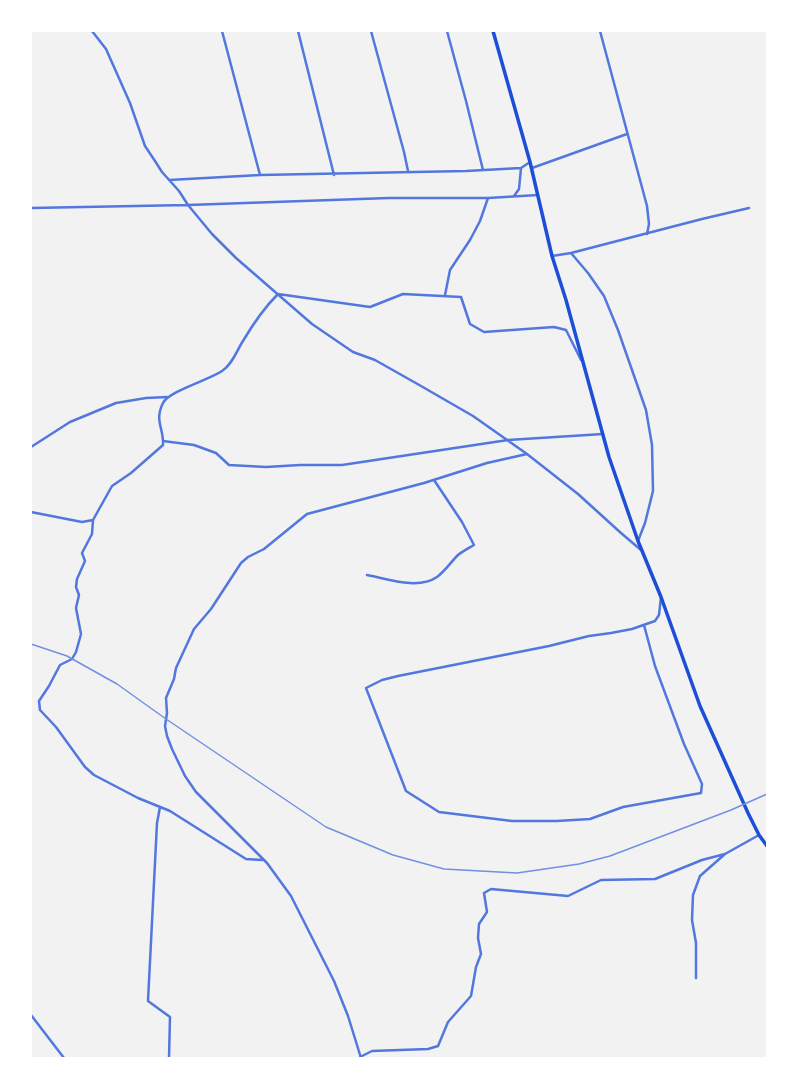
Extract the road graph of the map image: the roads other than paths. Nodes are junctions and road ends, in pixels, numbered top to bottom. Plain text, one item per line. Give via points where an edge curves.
1 (92, 31) edge
2 (222, 31) edge
3 (298, 31) edge
4 (371, 31) edge
5 (447, 31) edge
6 (493, 31) edge
7 (600, 31) edge
8 (627, 134) junction
9 (530, 162) junction
10 (520, 168) junction
11 (532, 168) junction
12 (483, 170) junction
13 (408, 171) junction
14 (334, 174) junction
15 (260, 175) junction
16 (169, 180) junction
17 (538, 195) junction
18 (514, 196) junction
19 (488, 198) junction
20 (188, 205) junction
21 (31, 208) edge
22 (750, 208) dead end
23 (647, 234) junction
24 (571, 253) junction
25 (552, 256) junction
26 (278, 294) junction
27 (445, 295) junction
28 (584, 366) junction
29 (168, 397) junction
30 (603, 434) junction
31 (508, 440) junction
32 (163, 441) junction
33 (31, 447) edge
34 (528, 454) junction
35 (434, 480) junction
36 (31, 512) edge
37 (93, 520) junction
38 (638, 540) junction
39 (642, 550) junction
40 (367, 575) dead end
41 (661, 597) junction
42 (644, 625) junction
43 (160, 807) junction
44 (759, 835) junction
45 (767, 846) edge
46 (725, 854) junction
47 (263, 860) junction
48 (696, 978) dead end
49 (31, 1015) edge
50 (360, 1057) edge
51 (64, 1058) edge
52 (169, 1058) edge

1 - 16 street via 106,49 130,103 145,146
2 - 15 street
3 - 14 street
4 - 13 street
5 - 12 street
6 - 9 main road
7 - 8 street
8 - 11 street
8 - 23 street via 647,206
9 - 10 street
9 - 11 main road
10 - 12 street
10 - 18 street via 519,189
11 - 17 main road
12 - 13 street
13 - 14 street
14 - 15 street
15 - 16 street
16 - 20 street
17 - 18 street
17 - 25 main road
18 - 19 street
19 - 20 street via 388,198
19 - 27 street via 470,240 450,270
20 - 21 street
20 - 26 street via 236,258
22 - 23 street
23 - 24 street
24 - 25 street
24 - 38 street via 604,296 646,410 652,445 653,491
25 - 28 main road
26 - 27 street via 370,307 402,294
26 - 29 street via 260,314 227,367 205,381
26 - 31 street via 312,324 353,352 376,360 405,376
27 - 28 street via 461,297 470,324 484,332 554,327 566,330
28 - 30 main road
29 - 32 street via 158,415
29 - 33 street via 116,403 70,422
30 - 31 street
30 - 38 main road
31 - 32 street via 342,465 266,467 229,465 216,453 194,445
31 - 34 street
32 - 37 street via 156,452 112,486
34 - 35 street via 487,462
34 - 39 street
35 - 40 street via 474,545 458,555 436,578 426,581 402,582
35 - 47 street via 307,514 264,549 241,563 211,609 194,629 176,668 166,698 165,726 172,749 196,792
36 - 37 street via 82,522
37 - 43 street via 92,534 82,553 85,561 77,579 76,587 80,594 76,608 81,634 76,652 72,659 60,665 39,701 40,710 94,775
38 - 39 main road
39 - 41 main road
41 - 42 street via 659,615 654,621
41 - 44 main road via 700,706
42 - 42 street via 398,676 366,688 406,791 438,812 512,821 590,819 623,807 701,793 702,784 655,666
43 - 47 street via 246,859
43 - 52 street via 157,823 148,1001 170,1017
44 - 45 main road
44 - 46 street
46 - 48 street via 700,876 693,895
46 - 50 street via 702,860 655,879 601,880 568,896 491,889 484,893 487,912 479,924 481,954 471,996 448,1022 438,1046 428,1049 372,1051
47 - 50 street via 298,908 334,981
49 - 51 street

